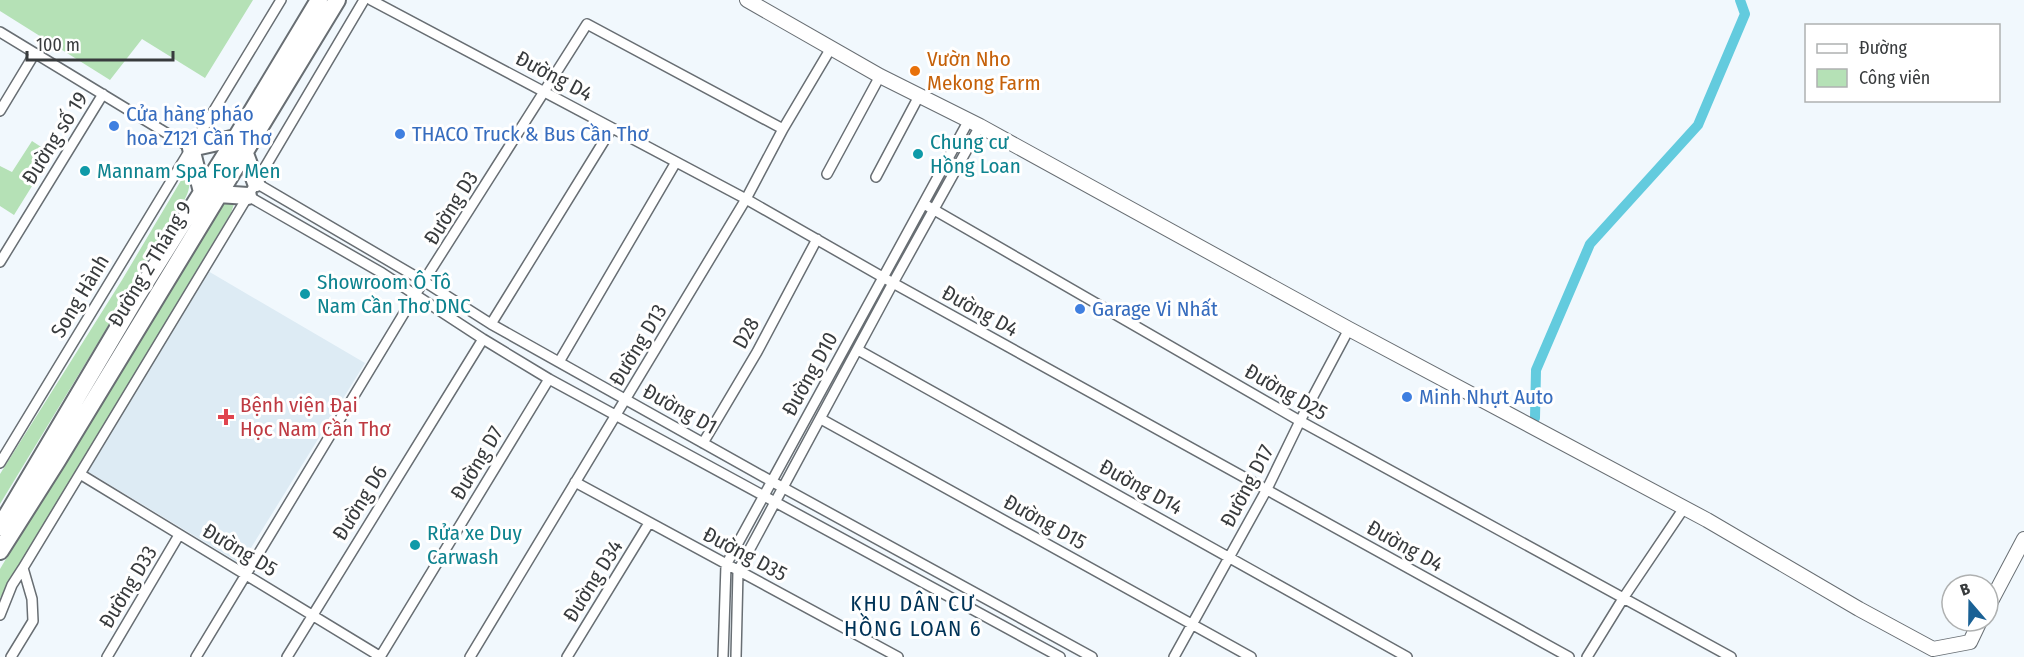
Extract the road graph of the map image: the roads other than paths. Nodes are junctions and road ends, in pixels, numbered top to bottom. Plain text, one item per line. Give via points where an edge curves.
1 (281, 0) edge
2 (319, 0) edge
3 (337, 0) edge
4 (364, 0) edge
5 (371, 0) edge
6 (747, 0) edge
7 (0, 32) edge
8 (831, 48) junction
9 (35, 53) junction
10 (880, 76) junction
11 (545, 92) junction
12 (103, 94) junction
13 (919, 96) junction
14 (0, 111) edge
15 (975, 123) junction
16 (612, 128) junction
17 (783, 129) junction
18 (240, 145) junction
19 (191, 148) junction
20 (676, 162) junction
21 (827, 174) dead end
22 (876, 177) dead end
23 (252, 190) junction
24 (210, 193) junction
25 (746, 199) junction
26 (924, 204) junction
27 (934, 209) junction
28 (817, 239) junction
29 (0, 262) edge
30 (888, 281) junction
31 (425, 282) junction
32 (415, 295) junction
33 (491, 324) junction
34 (1349, 329) junction
35 (483, 339) junction
36 (858, 350) junction
37 (559, 362) junction
38 (549, 379) junction
39 (626, 400) junction
40 (615, 415) junction
41 (822, 418) junction
42 (1300, 421) junction
43 (703, 443) junction
44 (0, 463) edge
45 (80, 474) junction
46 (771, 481) junction
47 (575, 482) junction
48 (782, 487) junction
49 (1267, 489) junction
50 (763, 496) junction
51 (774, 502) junction
52 (1684, 508) junction
53 (649, 523) junction
54 (0, 527) edge
55 (179, 535) junction
56 (2024, 539) edge
57 (0, 551) edge
58 (1229, 556) junction
59 (726, 565) junction
60 (23, 568) junction
61 (738, 571) junction
62 (244, 575) junction
63 (2000, 584) edge
64 (1624, 597) junction
65 (312, 614) junction
66 (0, 615) edge
67 (1192, 624) junction
68 (1974, 633) edge
69 (1931, 653) edge
70 (11, 657) edge
71 (107, 657) edge
72 (196, 657) edge
73 (287, 657) edge
74 (380, 657) edge
75 (470, 657) edge
76 (567, 657) edge
77 (723, 657) edge
78 (736, 657) edge
79 (898, 657) edge
80 (1060, 657) edge
81 (1092, 657) edge
82 (1174, 657) edge
83 (1251, 657) edge
84 (1407, 657) edge
85 (1569, 657) edge
86 (1587, 657) edge
87 (1731, 657) edge

1 - 19 street, Song Hành
2 - 18 highway, Đường 2 Tháng 9
3 - 18 highway, Đường 2 Tháng 9
4 - 23 street
5 - 11 street, Đường D4
6 - 8 street
7 - 9 street
8 - 10 street
8 - 17 street, Đường D13
9 - 12 street
9 - 14 street
10 - 13 street
10 - 21 street
11 - 16 street, Đường D4
11 - 17 street, Đường D3 via 586,24
11 - 31 street, Đường D3
12 - 19 street
12 - 29 street, Đường số 19
13 - 15 street
13 - 22 street
15 - 26 street, Đường D10
15 - 27 street, Đường D10
15 - 34 street
16 - 20 street, Đường D4
16 - 33 street
17 - 25 street, Đường D13
18 - 19 highway
18 - 23 highway
18 - 24 highway, Đường 2 Tháng 9
19 - 24 highway
19 - 44 street, Song Hành
20 - 25 street, Đường D4
20 - 37 street
23 - 24 highway
23 - 31 street, Đường D1
23 - 32 street, Đường D1
23 - 45 street
24 - 54 highway, Đường 2 Tháng 9 via 137,296
24 - 57 highway, Đường 2 Tháng 9 via 64,451
25 - 28 street, Đường D4
25 - 39 street, Đường D13
26 - 27 street, Đường D25
26 - 30 street, Đường D10
27 - 30 street, Đường D10
27 - 42 street, Đường D25
28 - 30 street, Đường D4
28 - 43 street, D28
30 - 36 street, Đường D10
30 - 46 street, Đường D10
30 - 49 street, Đường D4
31 - 32 street, Đường D3
31 - 33 street, Đường D1
32 - 35 street, Đường D1
32 - 62 street, Đường D3
33 - 37 street, Đường D1
34 - 42 street, Đường D17
34 - 52 street
35 - 38 street, Đường D1
35 - 65 street, Đường D6
36 - 41 street, Đường D10
36 - 58 street, Đường D14
37 - 39 street, Đường D1
38 - 40 street, Đường D1
38 - 74 street, Đường D7
39 - 40 street, Đường D13
39 - 43 street, Đường D1
40 - 47 street, Đường D13
40 - 50 street, Đường D1
41 - 48 street, Đường D10
41 - 67 street, Đường D15
42 - 49 street, Đường D17
42 - 64 street, Đường D25
43 - 46 street, Đường D1
45 - 55 street, Đường D5
45 - 60 street
46 - 48 street, Đường D1
46 - 50 street, Đường D10
47 - 53 street, Đường D35
47 - 75 street, Đường D13
48 - 51 street, Đường D10
48 - 81 street, Đường D1
49 - 58 street, Đường D17
49 - 85 street, Đường D4
50 - 51 street, Đường D1
50 - 59 street, Đường D10
51 - 61 street, Đường D10
51 - 80 street, Đường D1
52 - 64 street
52 - 69 street
53 - 59 street, Đường D35
53 - 76 street, Đường D34
55 - 62 street, Đường D5
55 - 71 street, Đường D33
56 - 63 street
58 - 67 street, Đường D17
58 - 84 street, Đường D14
59 - 61 street, Đường D35
59 - 77 street, Đường D10
60 - 66 street
60 - 70 street via 32,599 33,621
61 - 78 street, Đường D10
61 - 79 street, Đường D35
62 - 65 street, Đường D5
62 - 72 street, Đường D3
64 - 86 street
64 - 87 street, Đường D25
65 - 73 street, Đường D6
65 - 74 street, Đường D5
67 - 82 street, Đường D17
67 - 83 street, Đường D15
68 - 69 street via 1970,642

